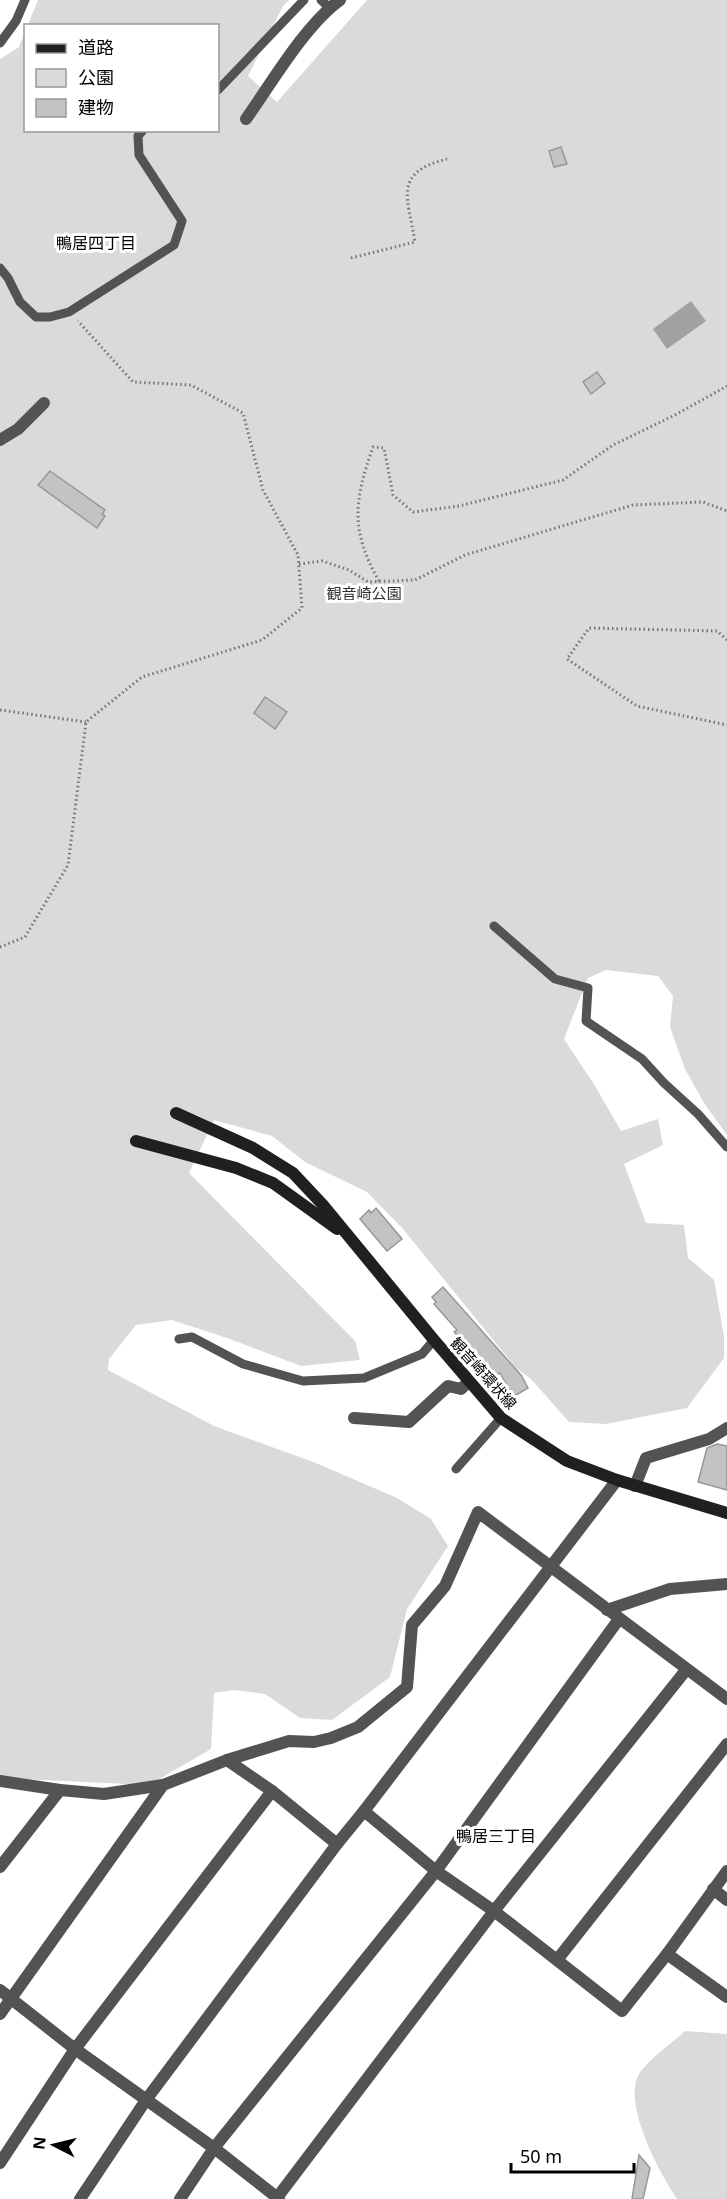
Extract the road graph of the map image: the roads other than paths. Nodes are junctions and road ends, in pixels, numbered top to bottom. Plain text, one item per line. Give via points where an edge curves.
1 (25, 0) edge
2 (304, 0) edge
3 (330, 2) edge
4 (0, 43) edge
5 (219, 89) edge
6 (246, 119) tunnel mouth
7 (141, 132) edge
8 (0, 268) edge
9 (44, 403) tunnel mouth
10 (0, 440) edge
11 (494, 926) dead end
12 (176, 1113) tunnel mouth
13 (136, 1141) tunnel mouth
14 (727, 1147) edge
15 (354, 1243) junction
16 (179, 1339) dead end
17 (434, 1340) junction
18 (469, 1381) junction
19 (354, 1418) dead end
20 (501, 1418) junction
21 (727, 1428) edge
22 (456, 1469) dead end
23 (617, 1480) junction
24 (635, 1486) junction
25 (727, 1513) edge
26 (551, 1568) junction
27 (727, 1584) edge
28 (607, 1610) junction
29 (618, 1619) junction
30 (687, 1670) junction
31 (727, 1700) edge
32 (727, 1744) edge
33 (227, 1760) junction
34 (0, 1781) edge
35 (163, 1785) junction
36 (60, 1790) junction
37 (272, 1791) junction
38 (364, 1811) junction
39 (337, 1844) junction
40 (0, 1867) edge
41 (436, 1871) junction
42 (727, 1871) edge
43 (713, 1889) junction
44 (727, 1900) edge
45 (494, 1911) junction
46 (667, 1954) junction
47 (557, 1960) junction
48 (0, 1990) edge
49 (727, 1997) edge
50 (11, 1998) junction
51 (0, 2014) edge
52 (75, 2049) junction
53 (146, 2100) junction
54 (214, 2148) junction
55 (0, 2163) edge
56 (277, 2198) edge
57 (80, 2199) edge
58 (180, 2199) edge

1 - 4 lane
2 - 5 lane
3 - 6 street
7 - 8 lane via 138,136 140,155 182,220 174,245 69,312 50,317 36,317 20,302
9 - 10 street via 18,429
11 - 14 lane via 555,979 588,988 586,1021 642,1059
12 - 15 main road, 観音崎環状線 via 253,1148 292,1173
13 - 15 main road, 観音崎環状線 via 236,1168 273,1183
15 - 17 main road, 観音崎環状線
16 - 17 lane via 192,1337 243,1364 303,1381 364,1378 422,1354
17 - 18 main road, 観音崎環状線
18 - 19 street via 461,1389 448,1386 409,1422
18 - 20 main road, 観音崎環状線
20 - 22 lane
20 - 23 main road, 観音崎環状線 via 567,1461
21 - 24 street via 708,1439 646,1458
23 - 24 main road, 観音崎環状線
23 - 26 street
24 - 25 main road, 観音崎環状線
26 - 28 street
26 - 33 street via 478,1512 445,1586 412,1625 407,1687 357,1727 331,1738 289,1741
26 - 38 street
27 - 28 street via 670,1590
28 - 29 street
29 - 30 street
29 - 41 street
30 - 31 street
30 - 45 street
32 - 47 street
33 - 35 street
33 - 37 street
34 - 36 street
35 - 36 street via 104,1794
35 - 50 street
36 - 40 street
37 - 39 street
37 - 52 street
38 - 39 street
38 - 41 street
39 - 53 street
41 - 45 street
41 - 54 street
42 - 43 street
43 - 44 street
43 - 46 street
45 - 47 street
45 - 56 street
46 - 47 street via 622,2011
46 - 49 street
48 - 50 street
50 - 51 street
50 - 52 street
52 - 53 street
52 - 55 street
53 - 54 street
53 - 57 street
54 - 56 street
54 - 58 street

